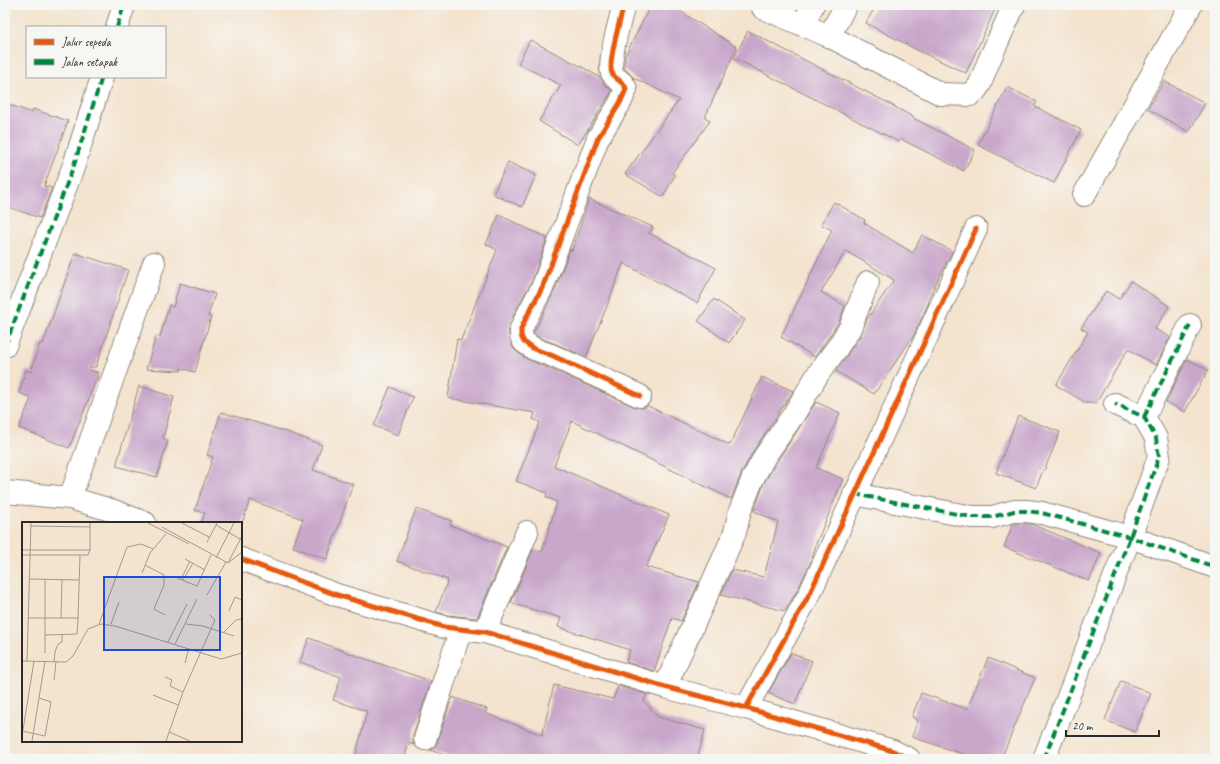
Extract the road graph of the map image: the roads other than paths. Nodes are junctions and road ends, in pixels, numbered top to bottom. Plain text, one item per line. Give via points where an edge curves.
1 (124, 5) edge
2 (624, 5) edge
3 (813, 5) edge
4 (846, 5) edge
5 (1014, 5) edge
6 (1191, 5) edge
7 (763, 8) dead end
8 (117, 26) edge
9 (803, 26) junction
10 (829, 36) junction
11 (102, 78) edge
12 (1084, 195) dead end
13 (976, 229) dead end
14 (154, 263) dead end
15 (868, 282) dead end
16 (1190, 325) dead end
17 (5, 346) edge
18 (640, 396) dead end
19 (1115, 404) dead end
20 (1144, 416) junction
21 (5, 492) edge
22 (854, 494) junction
23 (70, 498) junction
24 (142, 522) edge
25 (527, 532) dead end
26 (1130, 537) junction
27 (242, 559) edge
28 (1215, 566) edge
29 (461, 629) junction
30 (485, 632) junction
31 (665, 687) junction
32 (746, 708) junction
33 (425, 739) dead end
34 (898, 756) edge
35 (1044, 759) edge

1 - 8 street
2 - 18 street via 610,67 612,74 624,84 626,90 598,138 544,286 525,320 522,336 524,342 534,349
3 - 9 street
4 - 10 street
5 - 10 street via 980,84 970,95 941,94
6 - 12 street
7 - 9 street
9 - 10 street
11 - 17 street via 74,165
13 - 22 street
14 - 23 street
15 - 31 street via 850,328 753,478 735,532
16 - 20 street
19 - 20 street
20 - 26 street via 1156,438 1158,457
21 - 23 street
22 - 26 street via 972,517 992,517 1014,511 1042,513
22 - 32 street via 810,593
23 - 24 street
25 - 30 street
26 - 28 street
26 - 35 street
27 - 29 street via 337,595 444,627
29 - 30 street
29 - 33 street
30 - 31 street
31 - 32 street
32 - 34 street

